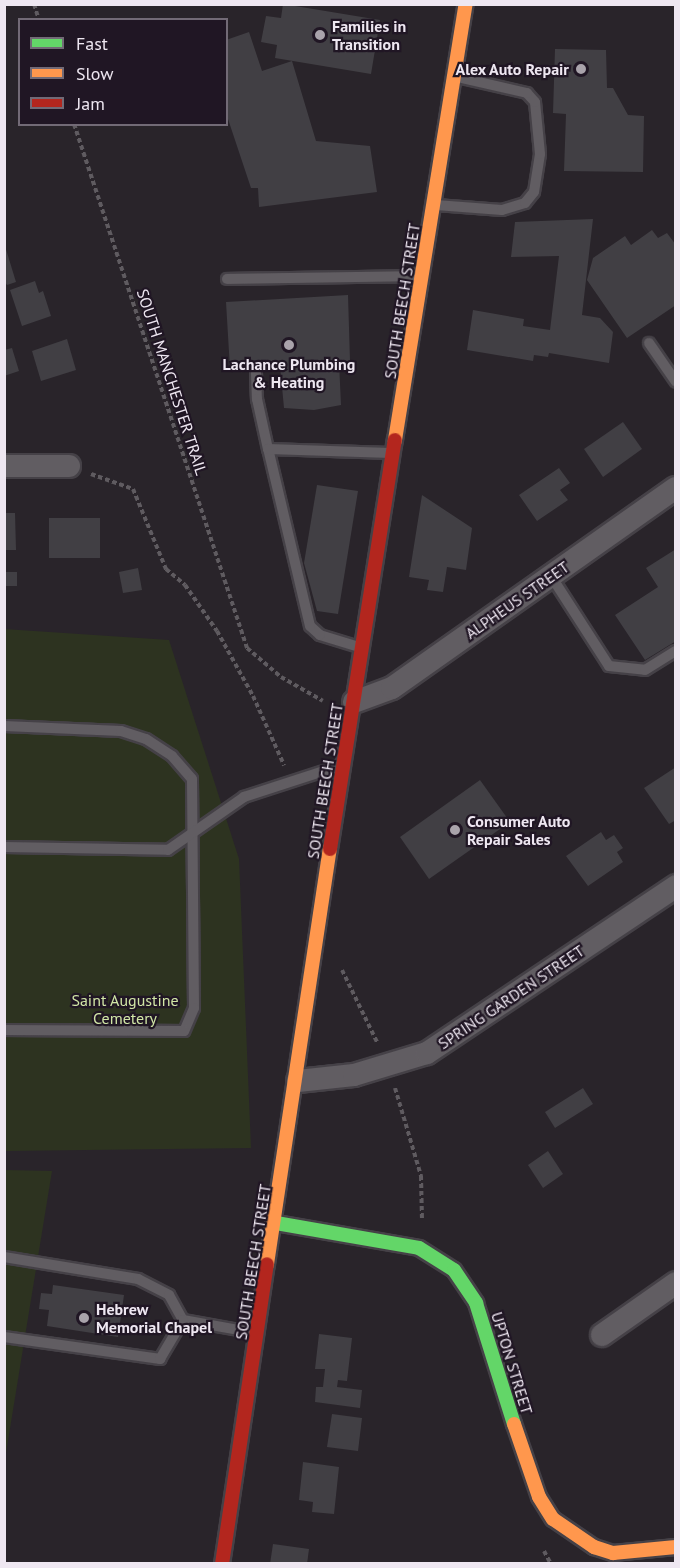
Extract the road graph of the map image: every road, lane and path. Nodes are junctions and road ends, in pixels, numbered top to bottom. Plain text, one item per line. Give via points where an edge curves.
1 (466, 4) edge
2 (454, 76) junction
3 (75, 126) edge
4 (434, 205) junction
5 (422, 276) junction
6 (227, 279) dead end
7 (649, 343) dead end
8 (256, 373) dead end
9 (675, 382) edge
10 (268, 449) junction
11 (394, 453) junction
12 (4, 466) edge
13 (69, 466) joint
14 (675, 488) edge
15 (551, 576) junction
16 (364, 648) junction
17 (675, 651) edge
18 (354, 702) junction
19 (329, 705) dead end
20 (4, 726) edge
21 (343, 765) junction
22 (290, 779) junction
23 (193, 831) junction
24 (4, 847) edge
25 (675, 886) edge
26 (338, 962) dead end
27 (4, 1030) edge
28 (389, 1067) junction
29 (298, 1081) junction
30 (276, 1223) junction
31 (419, 1248) junction
32 (4, 1257) edge
33 (675, 1283) edge
34 (183, 1320) junction
35 (258, 1333) junction
36 (602, 1335) dead end
37 (4, 1337) edge
38 (675, 1547) edge
39 (548, 1556) dead end
40 (222, 1563) edge
41 (551, 1563) edge

1 - 2 street, SOUTH BEECH STREET
2 - 4 street, SOUTH BEECH STREET
2 - 4 lane via 527,93 534,102 540,154 534,192 525,203 502,210
3 - 19 path, SOUTH MANCHESTER TRAIL via 247,648 281,677
4 - 5 street, SOUTH BEECH STREET
5 - 6 lane
5 - 11 street, SOUTH BEECH STREET
7 - 9 lane
8 - 10 lane via 258,408
10 - 11 lane
10 - 16 lane via 310,626 320,635
11 - 16 street, SOUTH BEECH STREET
12 - 13 street
13 - 22 path via 133,489 166,569 185,585 217,631 253,696
14 - 15 street, ALPHEUS STREET
15 - 17 lane via 609,666 645,670
15 - 18 street, ALPHEUS STREET via 392,688
16 - 18 street, SOUTH BEECH STREET
18 - 21 street, SOUTH BEECH STREET
20 - 23 lane via 121,731 146,739 172,756 192,779
21 - 22 lane
21 - 29 street, SOUTH BEECH STREET
22 - 23 lane via 229,805
23 - 24 lane via 168,850
23 - 27 lane via 194,1008 184,1031
25 - 28 street, SPRING GARDEN STREET via 463,1032 427,1053
26 - 28 path
28 - 29 street, SPRING GARDEN STREET
28 - 31 path via 421,1176 424,1200
29 - 30 street, SOUTH BEECH STREET
30 - 31 street, UPTON STREET
30 - 35 street, SOUTH BEECH STREET
31 - 38 street, UPTON STREET via 438,1258 468,1284 525,1461 553,1520 594,1547 613,1553 636,1554
32 - 34 lane via 154,1284 169,1295
33 - 36 street
34 - 35 lane
34 - 37 lane via 160,1359
35 - 40 street, SOUTH BEECH STREET
39 - 41 path

